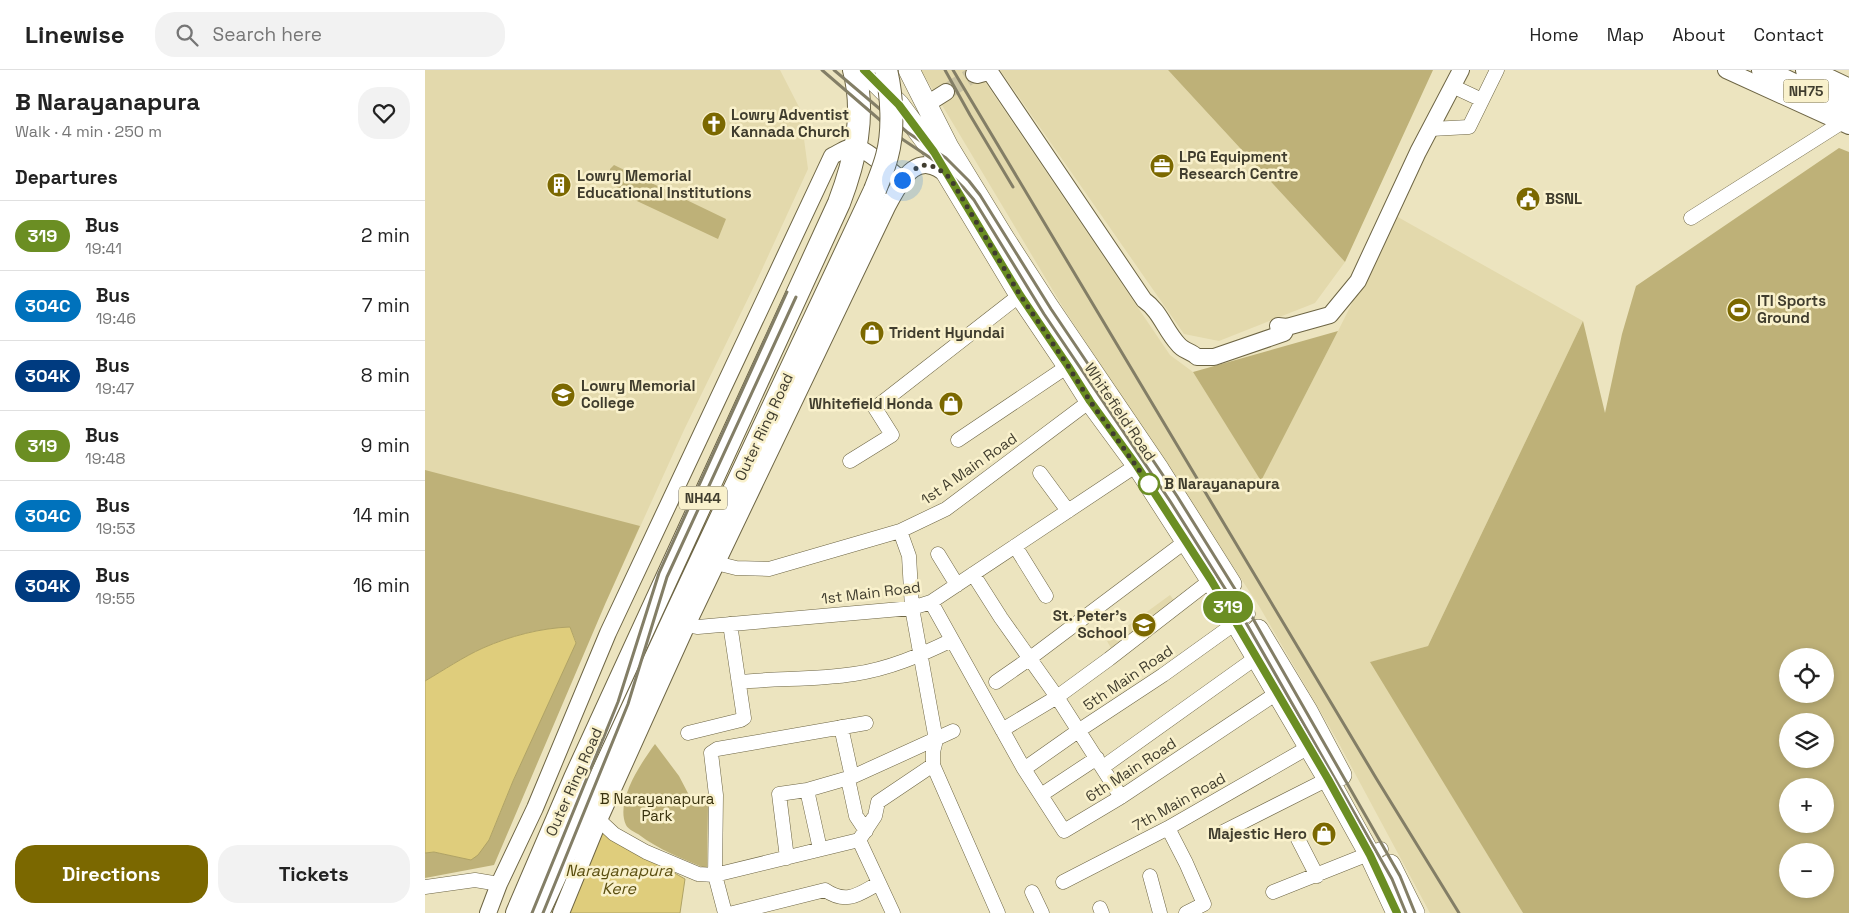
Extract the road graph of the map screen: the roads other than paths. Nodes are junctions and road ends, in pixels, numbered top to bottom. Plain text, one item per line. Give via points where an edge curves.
1 (854, 70) edge
2 (864, 70) edge
3 (886, 70) edge
4 (909, 70) edge
5 (979, 70) edge
6 (993, 70) edge
7 (1461, 70) edge
8 (1497, 70) edge
9 (1726, 70) edge
10 (1763, 70) edge
11 (1807, 70) edge
12 (1452, 86) junction
13 (1849, 90) edge
14 (945, 92) tunnel mouth
15 (1482, 100) junction
16 (927, 104) junction
17 (1846, 120) edge
18 (1431, 129) junction
19 (855, 147) junction
20 (950, 178) junction
21 (902, 180) junction
22 (1691, 218) dead end
23 (1020, 295) junction
24 (1153, 306) junction
25 (1068, 366) junction
26 (1090, 401) junction
27 (958, 440) dead end
28 (850, 461) dead end
29 (1137, 466) junction
30 (1040, 473) dead end
31 (1068, 511) junction
32 (900, 531) junction
33 (1185, 541) junction
34 (1015, 546) junction
35 (938, 554) dead end
36 (717, 563) junction
37 (973, 574) junction
38 (1211, 580) junction
39 (957, 585) junction
40 (1046, 596) dead end
41 (931, 602) junction
42 (912, 608) junction
43 (1243, 618) junction
44 (729, 624) junction
45 (687, 625) junction
46 (952, 640) junction
47 (921, 654) junction
48 (1257, 657) junction
49 (1029, 659) junction
50 (739, 682) junction
51 (995, 682) dead end
52 (1277, 693) junction
53 (1057, 697) junction
54 (866, 723) dead end
55 (841, 727) junction
56 (1002, 730) junction
57 (953, 731) dead end
58 (1078, 731) junction
59 (688, 733) dead end
60 (935, 740) junction
61 (1309, 747) junction
62 (1100, 763) junction
63 (933, 765) junction
64 (1024, 769) junction
65 (850, 778) junction
66 (1328, 779) junction
67 (807, 790) junction
68 (1041, 795) junction
69 (1121, 797) junction
70 (599, 820) junction
71 (1168, 828) junction
72 (1223, 832) dead end
73 (863, 836) junction
74 (1298, 839) dead end
75 (820, 849) junction
76 (1375, 852) junction
77 (787, 858) junction
78 (715, 875) junction
79 (1150, 876) dead end
80 (1317, 876) junction
81 (1063, 882) dead end
82 (499, 884) junction
83 (879, 884) junction
84 (425, 887) edge
85 (1032, 892) dead end
86 (1273, 892) dead end
87 (1206, 908) edge
88 (488, 913) edge
89 (517, 913) edge
90 (538, 913) edge
91 (561, 913) edge
92 (725, 913) edge
93 (733, 913) edge
94 (893, 913) edge
95 (998, 913) edge
96 (1042, 913) edge
97 (1160, 913) edge
98 (1186, 913) edge
99 (1397, 913) edge
100 (1414, 913) edge

1 - 19 highway, Outer Ring Road / NH44 via 859,114
2 - 20 main road, Whitefield Road via 908,116
3 - 90 highway, Outer Ring Road / NH44, bridge via 891,94 888,155 875,190
4 - 16 main road, Whitefield Road
5 - 24 street via 974,74 988,72 992,75 1145,300
6 - 24 street via 1151,296
7 - 12 street
8 - 15 street
9 - 17 street
10 - 17 highway, NH75
11 - 13 highway, NH75
12 - 15 street
12 - 18 street
14 - 16 street
15 - 18 street via 1469,127
16 - 43 main road, Whitefield Road via 948,147 1047,306 1159,470
17 - 22 street
18 - 24 street via 1358,281 1330,315 1287,327 1281,325 1224,345 1198,348 1192,352 1179,346
19 - 21 street via 873,156
19 - 82 street via 832,156 608,633 535,808
19 - 89 highway, Outer Ring Road / NH44 via 851,171 839,203 575,778
20 - 21 street via 930,164 913,169
20 - 23 main road, Whitefield Road
21 - 36 street
23 - 25 main road, Whitefield Road
23 - 28 street via 875,408 892,435
25 - 26 main road, Whitefield Road
25 - 27 street
26 - 29 main road, Whitefield Road
26 - 32 street, 1st A Main Road via 946,509
29 - 31 street, 1st Main Road
29 - 33 main road, Whitefield Road
30 - 31 street
31 - 34 street, 1st Main Road
32 - 36 street, 1st A Main Road via 769,569 736,568
32 - 42 street via 909,556
33 - 38 main road, Whitefield Road
33 - 49 street
34 - 37 street, 1st Main Road
34 - 40 street
35 - 39 street
36 - 45 street
37 - 39 street, 1st Main Road
37 - 49 street
38 - 43 main road, Whitefield Road
38 - 53 street
39 - 41 street, 1st Main Road
41 - 42 street, 1st Main Road
41 - 46 street, 6th Main Road
42 - 44 street, 1st Main Road
42 - 47 street
43 - 48 main road, Whitefield Road
43 - 58 street, 5th Main Road
43 - 76 main road, Whitefield Road via 1307,712
44 - 45 street, 1st Main Road
44 - 50 street
45 - 70 street
46 - 47 street
46 - 56 street, 6th Main Road
47 - 50 street via 854,674
47 - 60 street
48 - 52 main road, Whitefield Road
48 - 62 street
49 - 51 street
49 - 53 street
50 - 59 street via 744,718
52 - 61 main road, Whitefield Road
52 - 69 street, 6th Main Road
53 - 56 street
53 - 58 street
54 - 55 street
55 - 65 street
55 - 78 street via 711,753 716,795
56 - 64 street, 6th Main Road
57 - 60 street
58 - 62 street
58 - 64 street, 5th Main Road
60 - 63 street
60 - 65 street
61 - 66 main road, Whitefield Road
61 - 71 street, 7th Main Road
62 - 68 street
62 - 69 street
63 - 73 street via 878,802 875,816
63 - 95 street
64 - 68 street, 6th Main Road
65 - 67 street
65 - 73 street
66 - 72 street
66 - 76 main road, Whitefield Road
67 - 75 street
67 - 77 street via 779,794
68 - 69 street, 6th Main Road via 1064,831
70 - 78 street via 614,834 646,852 698,874
70 - 91 street
71 - 81 street, 7th Main Road
71 - 87 street
73 - 75 street
73 - 83 street
74 - 80 street
75 - 77 street
76 - 80 street
76 - 99 main road, Whitefield Road
76 - 100 main road, Whitefield Road via 1407,895
77 - 78 street
78 - 92 street
79 - 97 street
80 - 86 street
82 - 84 street via 475,880
82 - 88 street
83 - 93 street via 851,898 825,890
83 - 94 street
85 - 96 street
87 - 98 street

